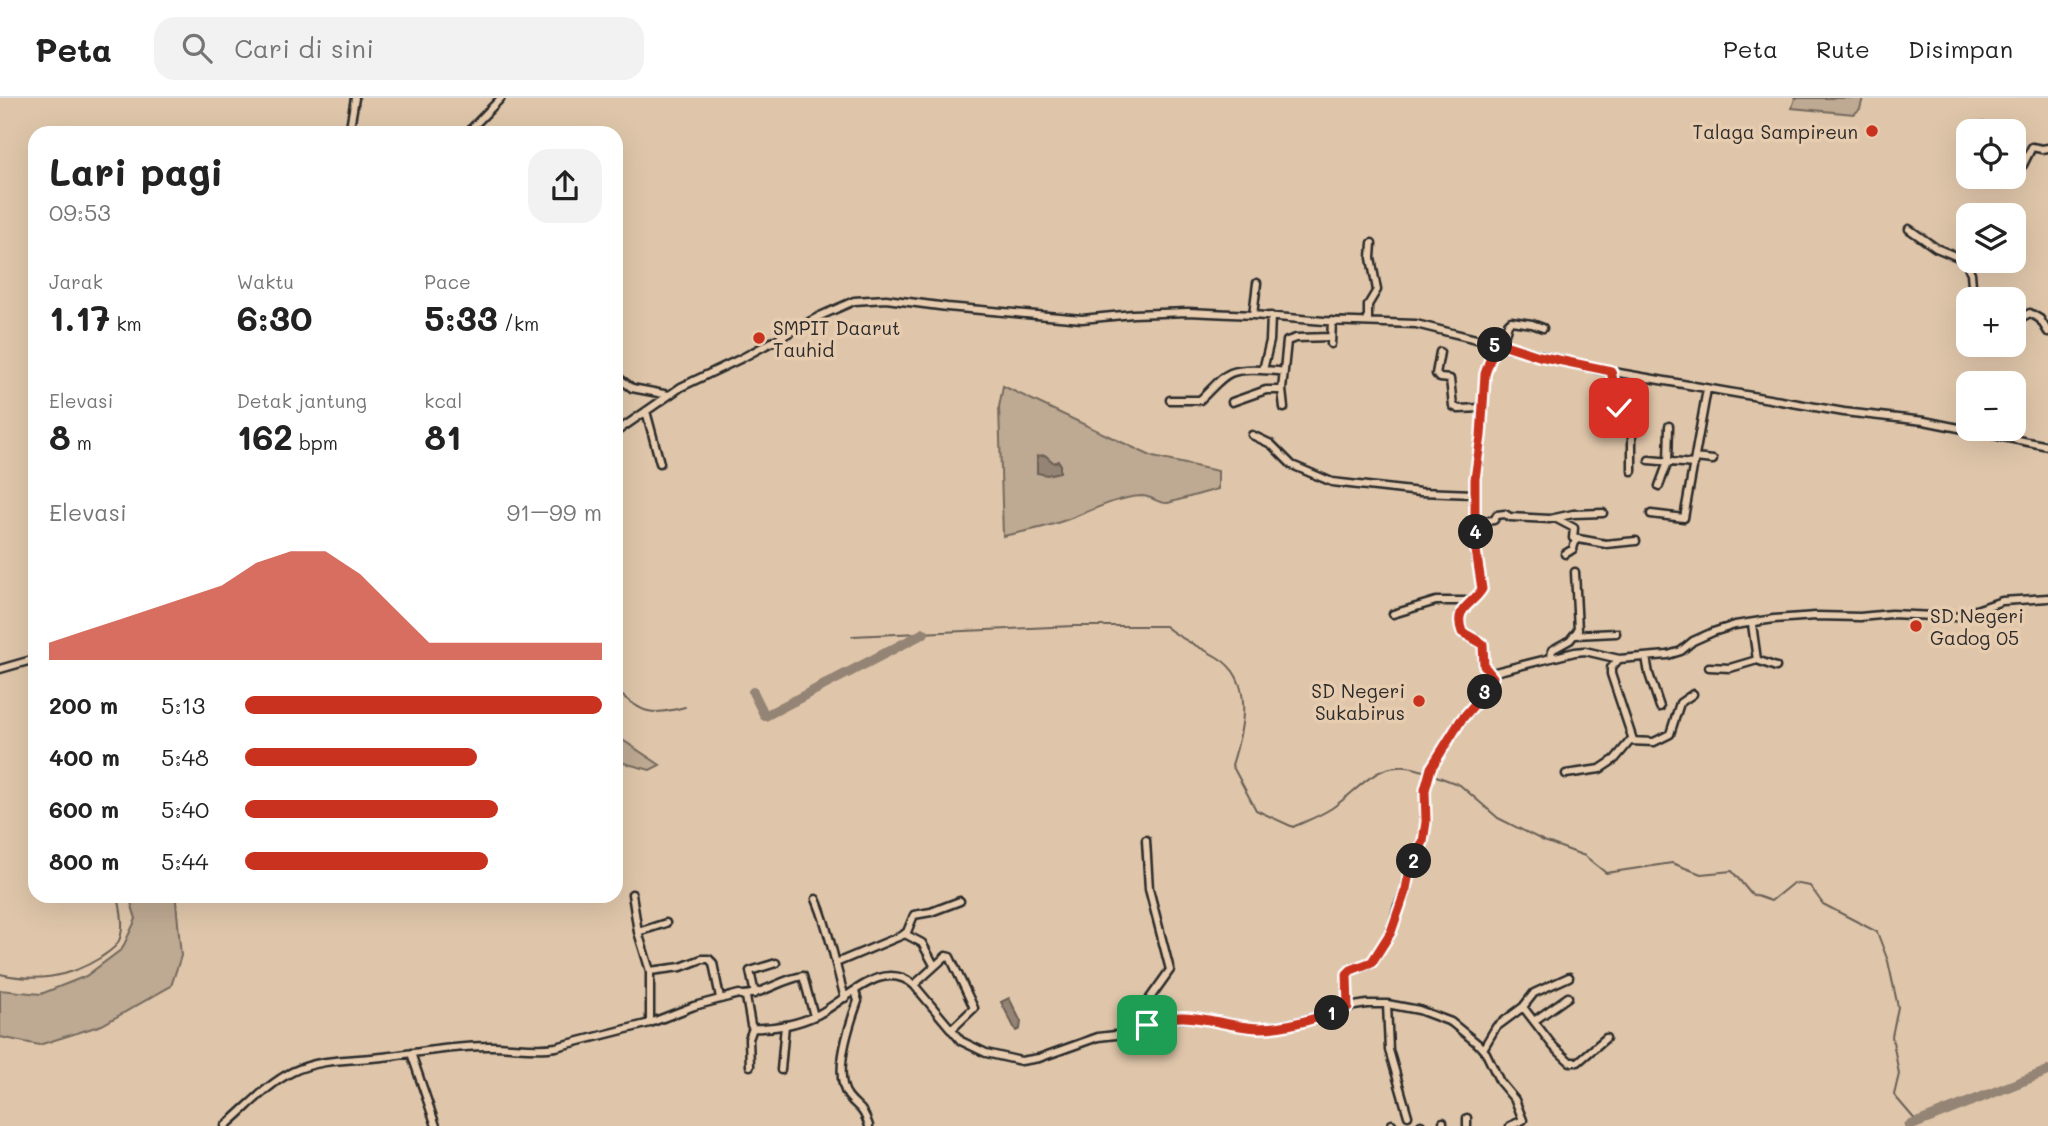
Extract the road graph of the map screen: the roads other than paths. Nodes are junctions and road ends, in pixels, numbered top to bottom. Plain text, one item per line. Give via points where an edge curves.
1 (355, 98) edge
2 (501, 98) edge
3 (350, 126) edge
4 (474, 126) edge
5 (2048, 148) edge
6 (2026, 159) edge
7 (1909, 229) dead end
8 (1372, 243) dead end
9 (1257, 283) dead end
10 (1972, 287) edge
11 (1253, 315) junction
12 (2026, 315) edge
13 (1271, 316) junction
14 (1332, 321) junction
15 (1368, 321) junction
16 (1543, 328) dead end
17 (2048, 332) edge
18 (1499, 343) junction
19 (1440, 352) dead end
20 (1264, 370) junction
21 (1611, 371) junction
22 (1283, 372) junction
23 (623, 381) edge
24 (1707, 389) junction
25 (1282, 390) junction
26 (669, 395) junction
27 (1170, 400) dead end
28 (1232, 402) dead end
29 (1284, 408) dead end
30 (1482, 408) junction
31 (646, 411) junction
32 (1670, 426) dead end
33 (623, 427) edge
34 (1252, 435) dead end
35 (2048, 446) edge
36 (1649, 460) dead end
37 (1713, 460) dead end
38 (1694, 461) junction
39 (1668, 462) junction
40 (660, 463) dead end
41 (1632, 471) dead end
42 (1659, 486) dead end
43 (1474, 494) junction
44 (1603, 513) dead end
45 (1651, 514) dead end
46 (1555, 518) junction
47 (1476, 522) junction
48 (1576, 539) junction
49 (1636, 541) dead end
50 (1565, 554) dead end
51 (1575, 572) dead end
52 (2048, 598) edge
53 (1469, 601) junction
54 (1393, 614) dead end
55 (1752, 624) junction
56 (1616, 633) dead end
57 (1575, 635) junction
58 (1646, 657) junction
59 (1551, 658) junction
60 (1619, 659) junction
61 (1758, 660) junction
62 (28, 661) edge
63 (1709, 667) dead end
64 (1776, 667) dead end
65 (0, 669) edge
66 (1492, 673) junction
67 (1693, 694) dead end
68 (1660, 707) dead end
69 (1633, 740) junction
70 (1566, 774) dead end
71 (1146, 840) dead end
72 (632, 894) dead end
73 (816, 899) dead end
74 (960, 901) dead end
75 (666, 923) dead end
76 (639, 932) junction
77 (905, 934) junction
78 (776, 962) dead end
79 (836, 964) junction
80 (934, 965) junction
81 (650, 971) junction
82 (1569, 977) dead end
83 (914, 985) junction
84 (855, 991) junction
85 (755, 994) junction
86 (743, 995) junction
87 (1569, 997) dead end
88 (720, 998) junction
89 (845, 998) junction
90 (1387, 1004) junction
91 (1348, 1007) junction
92 (1522, 1007) junction
93 (814, 1016) junction
94 (1534, 1021) junction
95 (650, 1023) junction
96 (785, 1025) junction
97 (753, 1028) junction
98 (951, 1030) junction
99 (1137, 1032) junction
100 (1606, 1038) dead end
101 (1483, 1049) junction
102 (411, 1053) junction
103 (750, 1066) dead end
104 (781, 1070) dead end
105 (1408, 1116) dead end
106 (1466, 1118) dead end
107 (225, 1126) edge
108 (436, 1126) edge
109 (869, 1126) edge
110 (1467, 1126) edge
111 (1510, 1126) edge

1 - 3 street
2 - 4 street
5 - 6 street via 2032,147
7 - 10 street via 1936,248 1965,260
8 - 15 street via 1377,290 1368,305
9 - 11 street
11 - 13 street
11 - 26 street via 1169,312 1082,319 886,299 854,301
12 - 17 street via 2040,319
13 - 14 street
13 - 20 street
14 - 15 street
14 - 22 street via 1331,341 1288,339
15 - 18 street via 1416,324
16 - 18 street via 1511,321
18 - 21 street
18 - 30 street via 1485,374
19 - 30 street via 1436,374 1451,380 1453,406
20 - 22 street
20 - 27 street via 1234,371 1197,401
21 - 24 street
21 - 41 street via 1618,407 1632,414
22 - 25 street
23 - 26 street
24 - 35 street via 1924,421
24 - 38 street
25 - 28 street via 1266,390
25 - 29 street
26 - 31 street
30 - 43 street
31 - 33 street
31 - 40 street
32 - 39 street
34 - 43 street via 1293,465 1339,484
36 - 39 street
37 - 38 street
38 - 39 street
38 - 45 street via 1684,518
39 - 42 street
43 - 47 street
44 - 46 street
46 - 47 street via 1505,514
46 - 48 street via 1574,528
47 - 53 street via 1482,589
48 - 49 street via 1606,544
48 - 50 street
51 - 57 street
52 - 55 street via 2002,601 1956,617 1816,616
53 - 54 street via 1436,601
53 - 66 street via 1460,614 1460,627 1483,644 1483,664
55 - 58 street via 1706,634 1673,655
55 - 61 street
56 - 57 street
57 - 59 street via 1552,650
58 - 60 street
58 - 68 street
59 - 60 street via 1585,651
59 - 66 street
60 - 69 street via 1611,674
61 - 63 street via 1730,668
61 - 64 street
62 - 65 street
66 - 91 street via 1491,683 1431,768 1421,848 1410,868 1391,932 1372,962 1347,974
67 - 69 street via 1679,706 1670,734 1654,742
69 - 70 street via 1600,769
71 - 99 street via 1149,889 1170,970 1150,998
72 - 76 street
73 - 79 street via 828,925
74 - 77 street via 914,915
75 - 76 street
76 - 81 street
77 - 79 street
77 - 80 street via 922,943
78 - 85 street via 750,971
79 - 89 street
80 - 83 street
80 - 98 street via 950,957 974,1006
81 - 88 street via 709,959
81 - 95 street
82 - 92 street via 1537,991
83 - 84 street via 904,978 882,977
83 - 98 street
84 - 89 street
84 - 109 street via 858,1000 848,1027 841,1076 846,1093 863,1110
85 - 86 street
85 - 93 street via 803,976
86 - 88 street
86 - 97 street
87 - 94 street
88 - 95 street
89 - 93 street
90 - 91 street
90 - 101 street via 1445,1019
90 - 105 street via 1389,1050
91 - 99 street via 1276,1027 1184,1017 1156,1021
92 - 94 street
92 - 101 street via 1496,1027
93 - 96 street
94 - 100 street via 1572,1063
95 - 102 street via 548,1048 489,1046
96 - 97 street
96 - 104 street
97 - 103 street
98 - 99 street via 969,1046 1021,1061 1098,1037
101 - 111 street via 1523,1120
102 - 107 street via 327,1061 291,1073
102 - 108 street
106 - 110 street

